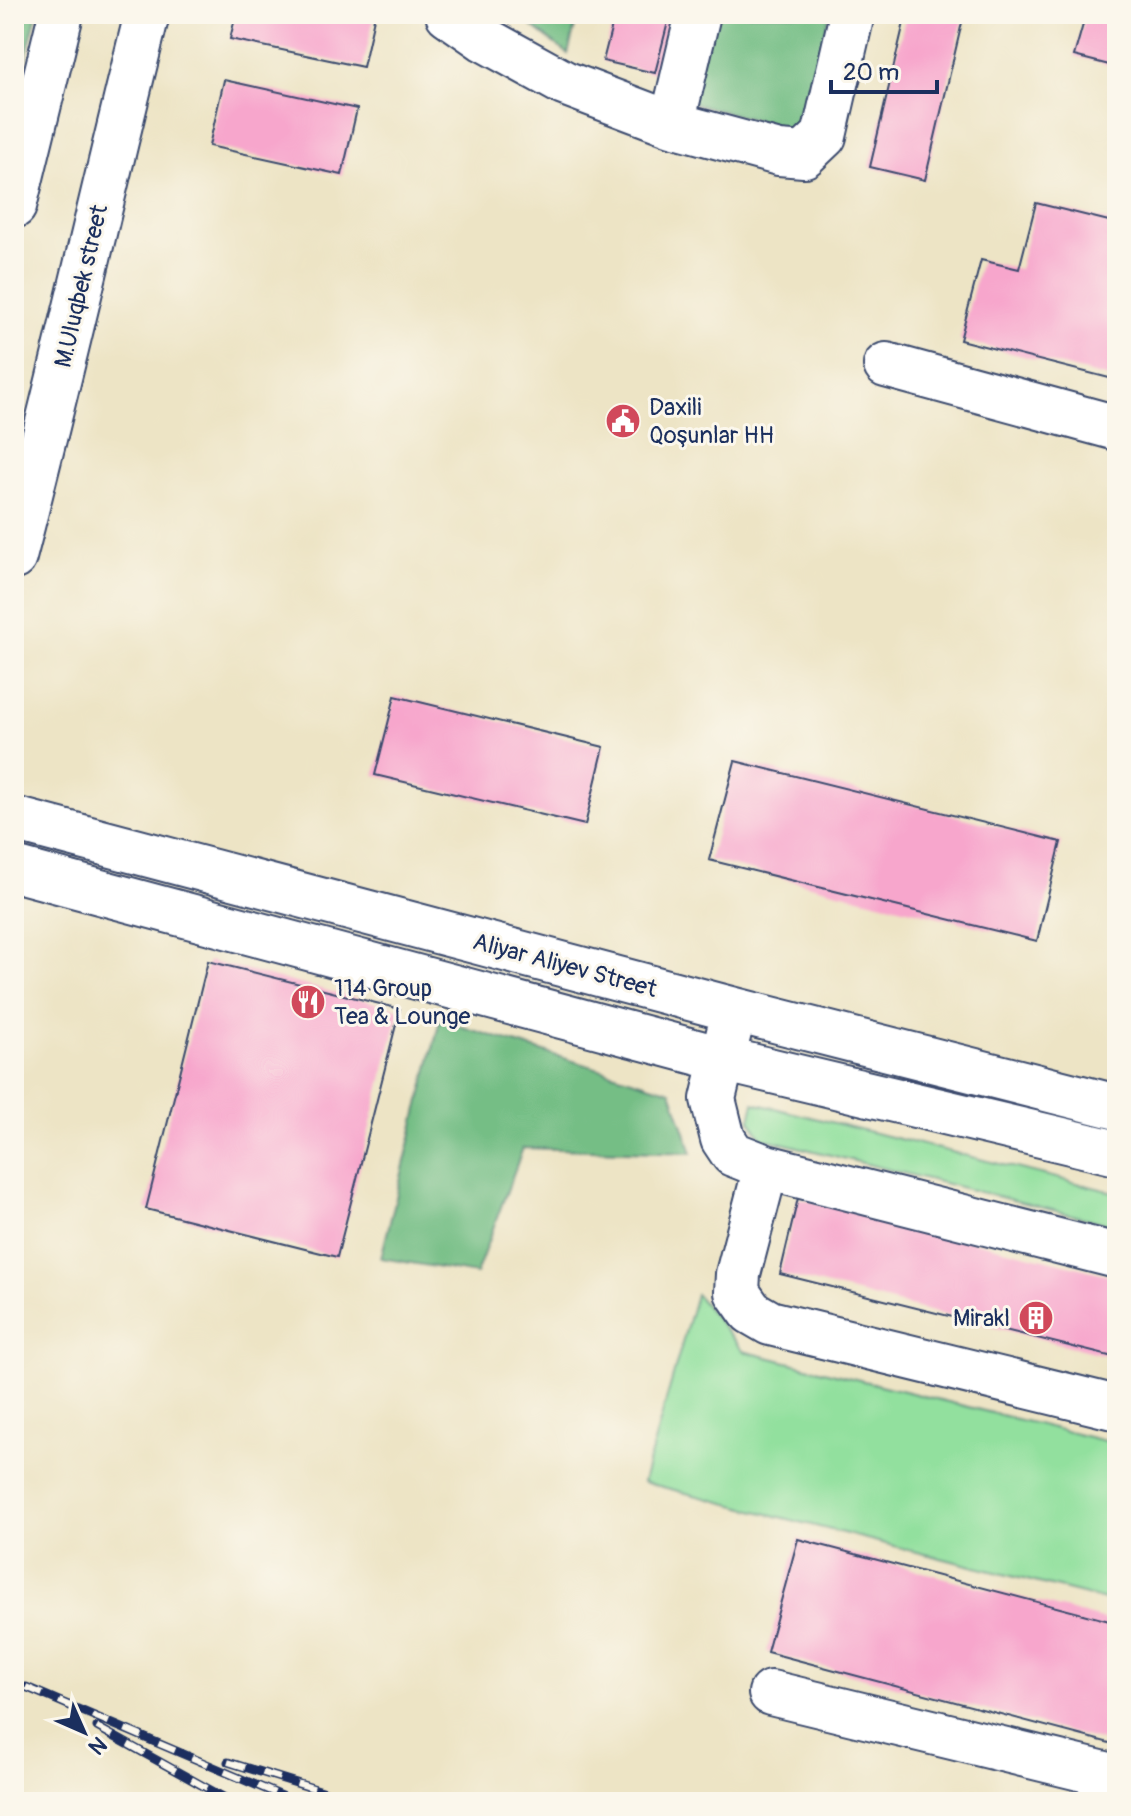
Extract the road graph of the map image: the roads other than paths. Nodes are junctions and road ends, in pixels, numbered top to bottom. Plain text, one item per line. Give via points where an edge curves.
1 (61, 14) edge
2 (147, 14) edge
3 (448, 14) edge
4 (698, 14) edge
5 (852, 14) edge
6 (488, 26) edge
7 (672, 124) junction
8 (14, 206) edge
9 (886, 365) dead end
10 (31, 419) edge
11 (1117, 428) edge
12 (14, 557) edge
13 (14, 819) edge
14 (14, 869) edge
15 (735, 1010) junction
16 (722, 1059) junction
17 (1117, 1107) edge
18 (1117, 1153) edge
19 (766, 1167) junction
20 (1117, 1256) edge
21 (1117, 1408) edge
22 (771, 1693) dead end
23 (1117, 1777) edge

1 - 8 street
2 - 10 street, M.Uluqbek street via 103,190
3 - 6 street
4 - 7 street
5 - 7 street via 824,136 804,155
6 - 7 street via 564,83
9 - 11 street
10 - 12 street, M.Uluqbek street
13 - 15 street, Aliyar Aliyev Street
14 - 16 street, Aliyar Aliyev Street
15 - 16 street
15 - 17 street, Aliyar Aliyev Street
16 - 18 street, Aliyar Aliyev Street
16 - 19 street via 713,1099 723,1139 733,1154
19 - 20 street
19 - 21 street via 738,1274 737,1292 751,1312 770,1323
22 - 23 street

